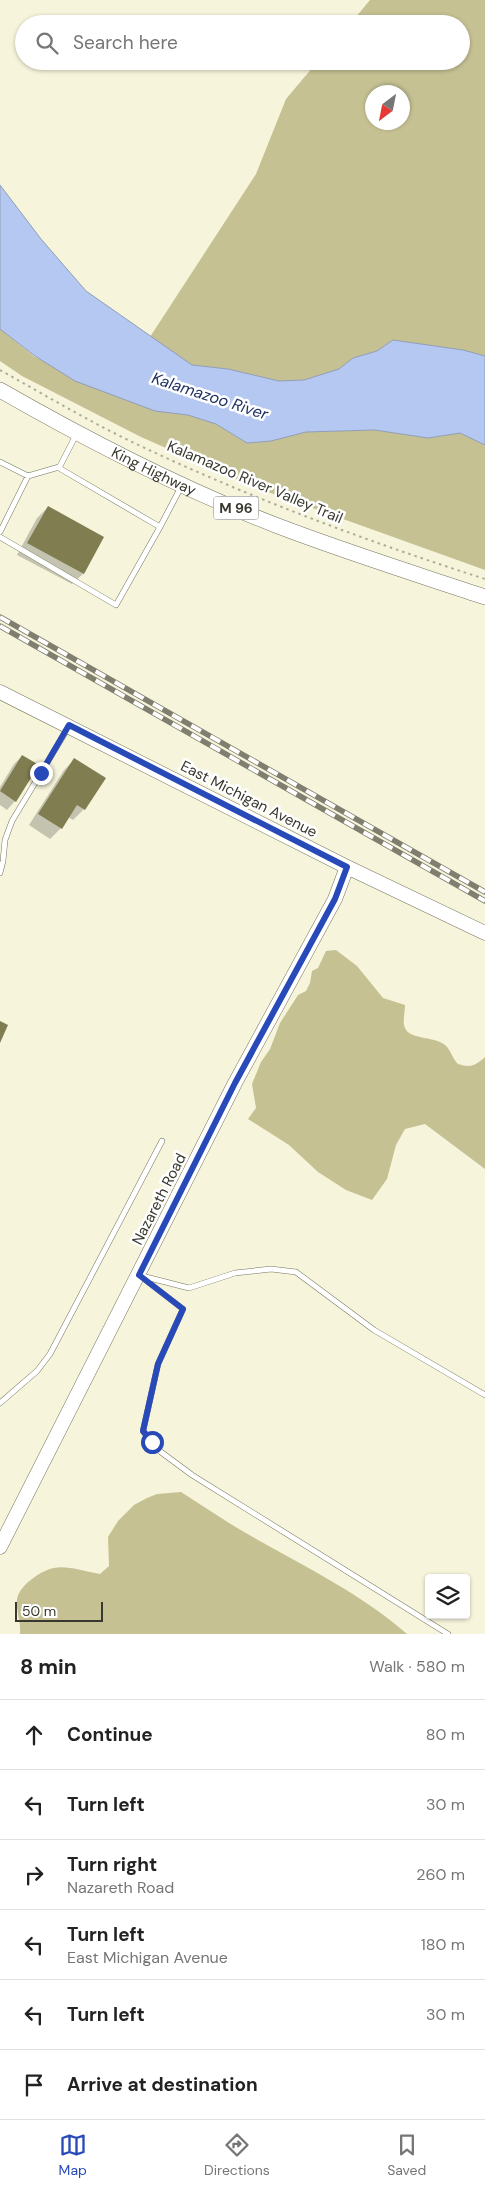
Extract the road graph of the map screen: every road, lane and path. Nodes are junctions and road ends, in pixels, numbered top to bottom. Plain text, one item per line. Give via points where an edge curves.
1 (0, 370) edge
2 (0, 390) edge
3 (77, 432) junction
4 (0, 462) edge
5 (59, 467) junction
6 (28, 476) junction
7 (182, 484) junction
8 (160, 527) junction
9 (0, 532) edge
10 (0, 537) edge
11 (485, 579) edge
12 (485, 597) edge
13 (0, 692) edge
14 (69, 725) junction
15 (347, 867) junction
16 (0, 873) edge
17 (485, 933) edge
18 (162, 1141) dead end
19 (139, 1275) junction
20 (485, 1396) edge
21 (0, 1403) edge
22 (4, 1530) edge
23 (0, 1547) edge
24 (448, 1634) edge

1 - 11 path, Kalamazoo River Valley Trail via 128,440 254,496 332,528
2 - 3 main road, King Highway / M 96
3 - 5 lane
3 - 7 main road, King Highway / M 96
4 - 6 lane
5 - 6 lane
5 - 8 lane
6 - 9 lane
7 - 8 lane
7 - 12 main road, King Highway / M 96 via 276,526
8 - 10 lane via 116,606
13 - 14 street, East Michigan Avenue
14 - 15 street, East Michigan Avenue
14 - 16 lane via 12,821 5,840
15 - 17 street, East Michigan Avenue
15 - 19 street, Nazareth Road via 335,899 235,1083
18 - 21 lane via 50,1354 37,1371
19 - 20 lane via 189,1288 235,1273 272,1269 296,1272 374,1330
19 - 22 street, Nazareth Road
19 - 24 lane via 183,1309 158,1364 143,1431 161,1452 192,1475
22 - 23 street, Nazareth Road

